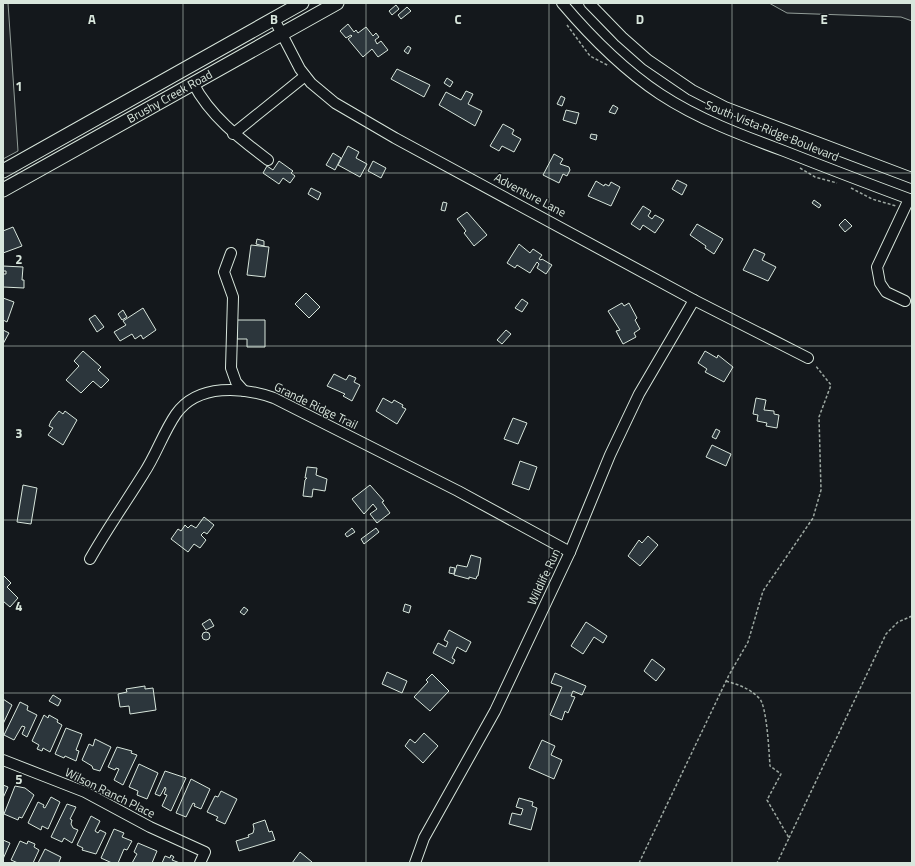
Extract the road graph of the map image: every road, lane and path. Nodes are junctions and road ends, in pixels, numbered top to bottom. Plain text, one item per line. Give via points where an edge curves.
1 (302, 3) edge
2 (337, 3) edge
3 (562, 3) edge
4 (589, 3) edge
5 (274, 19) junction
6 (281, 34) junction
7 (305, 76) junction
8 (193, 83) junction
9 (233, 134) junction
10 (268, 160) dead end
11 (3, 171) edge
12 (912, 178) edge
13 (3, 190) edge
14 (910, 199) edge
15 (231, 252) dead end
16 (694, 300) junction
17 (905, 301) dead end
18 (808, 358) joint
19 (244, 391) junction
20 (570, 552) junction
21 (90, 559) dead end
22 (912, 616) edge
23 (726, 682) junction
24 (3, 760) edge
25 (789, 838) junction
26 (200, 863) edge
27 (415, 863) edge
28 (639, 863) edge
29 (777, 863) edge

1 - 5 main road, Brushy Creek Road
2 - 6 main road, Brushy Creek Road
3 - 14 street, South Vista Ridge Boulevard via 609,52 660,94 695,114 734,132
4 - 12 street, South Vista Ridge Boulevard via 648,60 692,90 747,116
5 - 6 street, Adventure Lane
5 - 11 main road, Brushy Creek Road
6 - 7 street, Adventure Lane
6 - 8 main road, Brushy Creek Road
7 - 9 street
7 - 16 street, Adventure Lane via 328,98 368,122
8 - 9 street via 203,100
8 - 13 main road, Brushy Creek Road
9 - 10 street
14 - 17 street via 877,267 880,283 886,292
15 - 19 street via 224,272 234,297 231,368 236,382
16 - 18 street, Adventure Lane
16 - 20 street, Wildlife Run via 616,441
18 - 23 path via 832,384 819,417 821,490 813,518 763,591 748,642
19 - 20 street, Grande Ridge Trail via 274,398 458,491
19 - 21 street, Grande Ridge Trail via 223,390 202,395 177,412 144,474 112,520
20 - 27 street, Wildlife Run via 495,712 424,838
22 - 25 path via 898,622 886,634
23 - 25 path via 746,687 761,699 770,766 781,774 766,800
23 - 28 path
24 - 26 street, Wilson Ranch Place via 85,792 150,827 205,852
25 - 29 path

